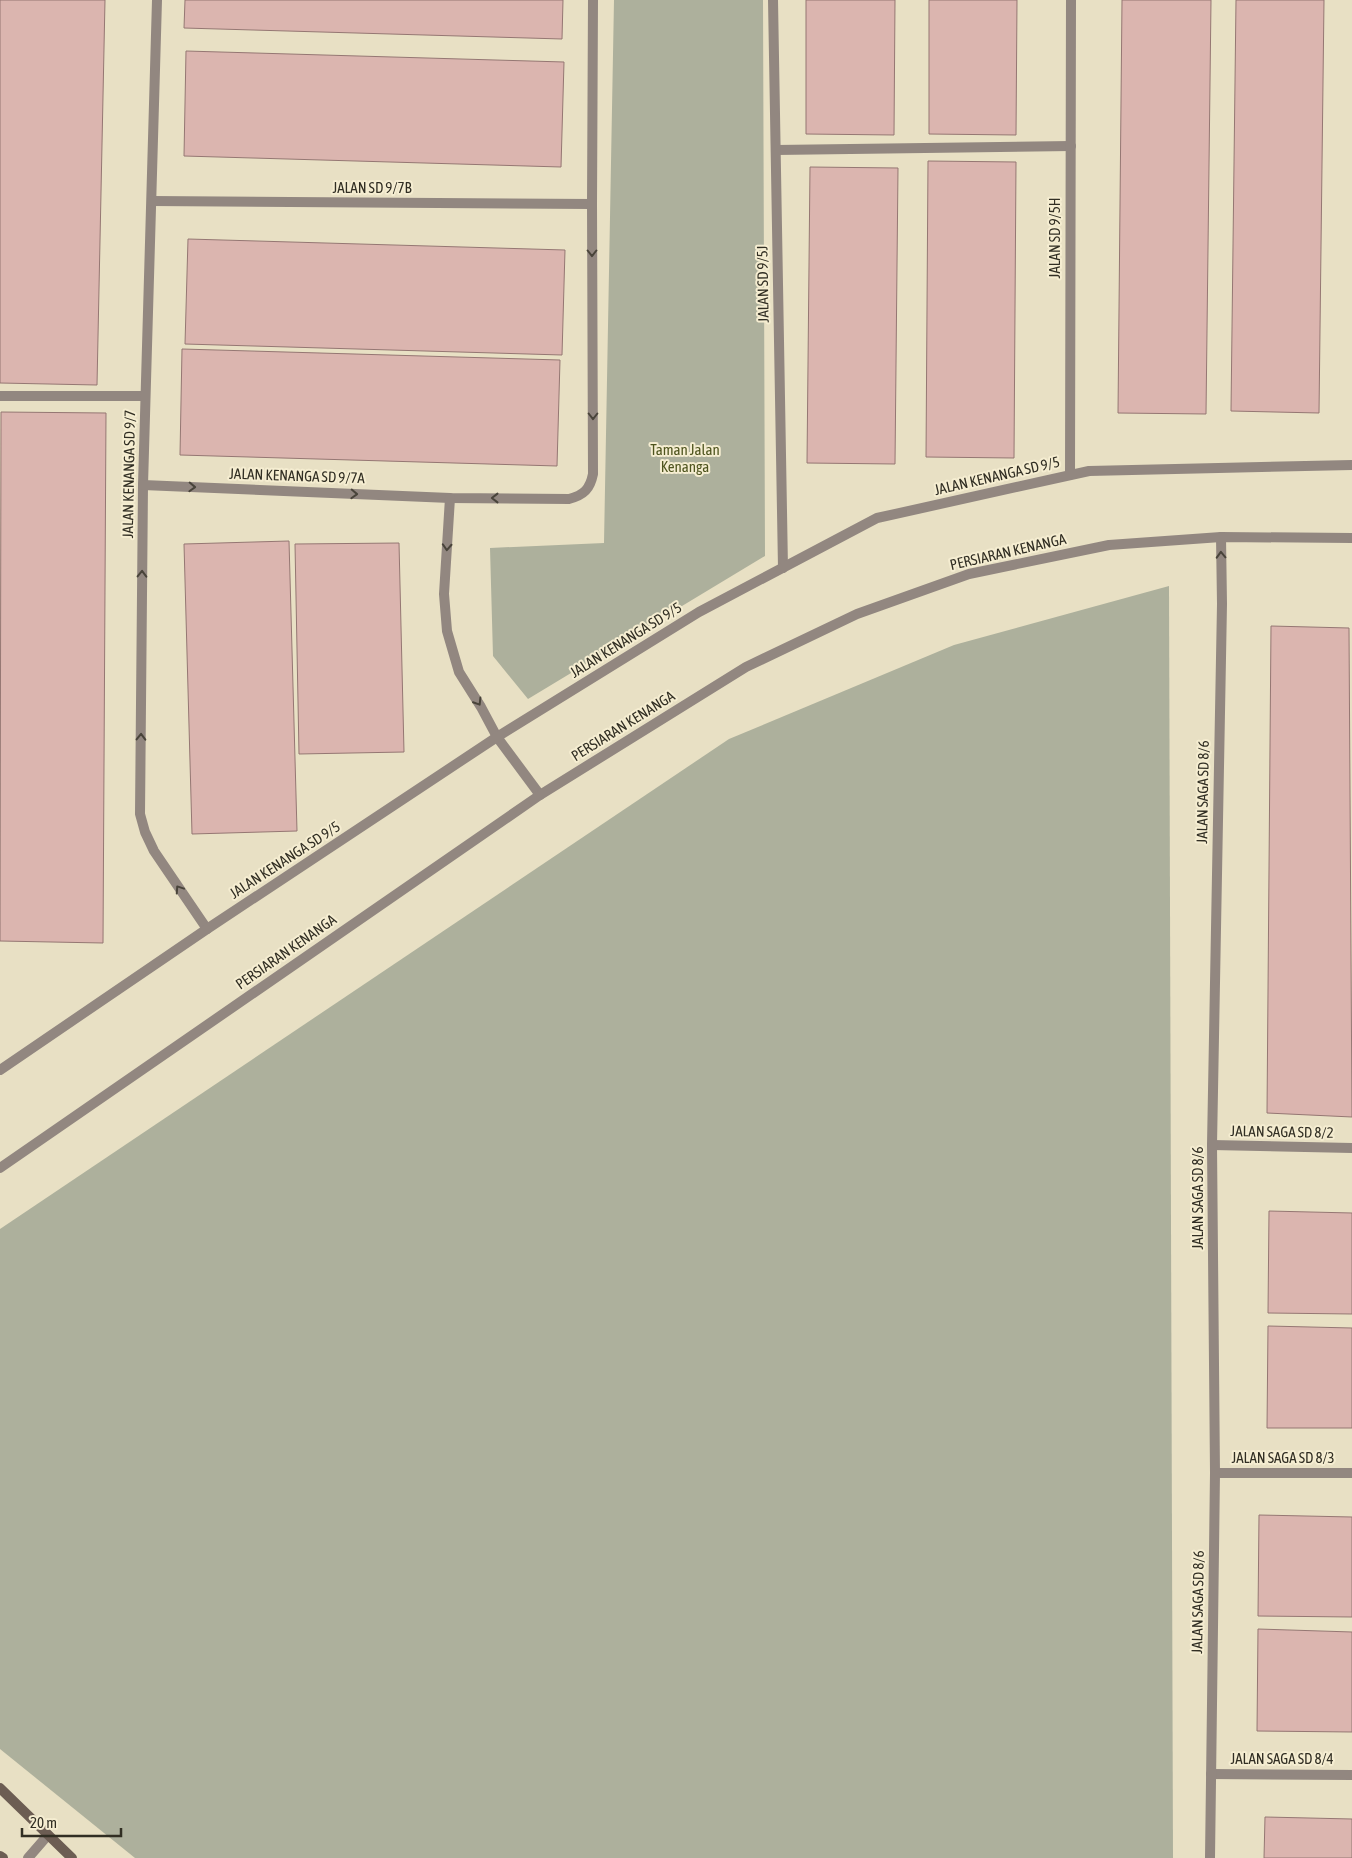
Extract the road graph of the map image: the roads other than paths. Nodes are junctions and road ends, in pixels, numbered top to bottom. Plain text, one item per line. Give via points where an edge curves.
1 (157, 0) edge
2 (594, 0) edge
3 (773, 0) edge
4 (1071, 0) edge
5 (1071, 146) junction
6 (776, 150) junction
7 (152, 201) junction
8 (592, 204) junction
9 (0, 396) edge
10 (145, 396) junction
11 (1352, 465) edge
12 (1070, 475) junction
13 (143, 485) junction
14 (450, 498) junction
15 (1221, 537) junction
16 (1352, 538) edge
17 (783, 568) junction
18 (497, 737) junction
19 (540, 795) junction
20 (207, 929) junction
21 (0, 1070) edge
22 (1212, 1146) junction
23 (1352, 1148) edge
24 (0, 1168) edge
25 (1215, 1473) junction
26 (1352, 1473) edge
27 (1211, 1774) junction
28 (1352, 1775) edge
29 (0, 1788) edge
30 (48, 1835) junction
31 (28, 1858) edge
32 (72, 1858) edge
33 (1210, 1858) edge

1 - 7 street, JALAN KENANGA SD 9/7
2 - 8 street
3 - 6 street, JALAN SD 9/5J
4 - 5 street, JALAN SD 9/5H
5 - 6 street
5 - 12 street, JALAN SD 9/5H
6 - 17 street, JALAN SD 9/5J
7 - 8 street, JALAN SD 9/7B
7 - 10 street, JALAN KENANGA SD 9/7
8 -> 14 street, JALAN KENANGA SD 9/7A via 591,483 586,491 569,499
9 - 10 street
10 - 13 street, JALAN KENANGA SD 9/7
11 - 12 street, JALAN KENANGA SD 9/5 via 1089,471
12 - 17 street, JALAN KENANGA SD 9/5 via 876,518
13 -> 14 street, JALAN KENANGA SD 9/7A
20 -> 13 street, JALAN KENANGA SD 9/7 via 154,851 140,814
14 -> 18 street via 444,594 447,631 459,672
15 - 16 street, PERSIARAN KENANGA
15 - 19 street, PERSIARAN KENANGA via 1108,545 978,572 857,614 746,667
22 -> 15 street, JALAN SAGA SD 8/6
17 - 18 street, JALAN KENANGA SD 9/5 via 699,612
18 - 19 street
18 - 20 street, JALAN KENANGA SD 9/5
19 - 24 street, PERSIARAN KENANGA
20 - 21 street, JALAN KENANGA SD 9/5
22 - 23 street, JALAN SAGA SD 8/2
22 - 25 street, JALAN SAGA SD 8/6
25 - 26 street, JALAN SAGA SD 8/3
25 - 27 street, JALAN SAGA SD 8/6
27 - 28 street, JALAN SAGA SD 8/4
27 - 33 street, JALAN SAGA SD 8/6
29 - 30 main road
30 - 31 street
30 - 32 main road

